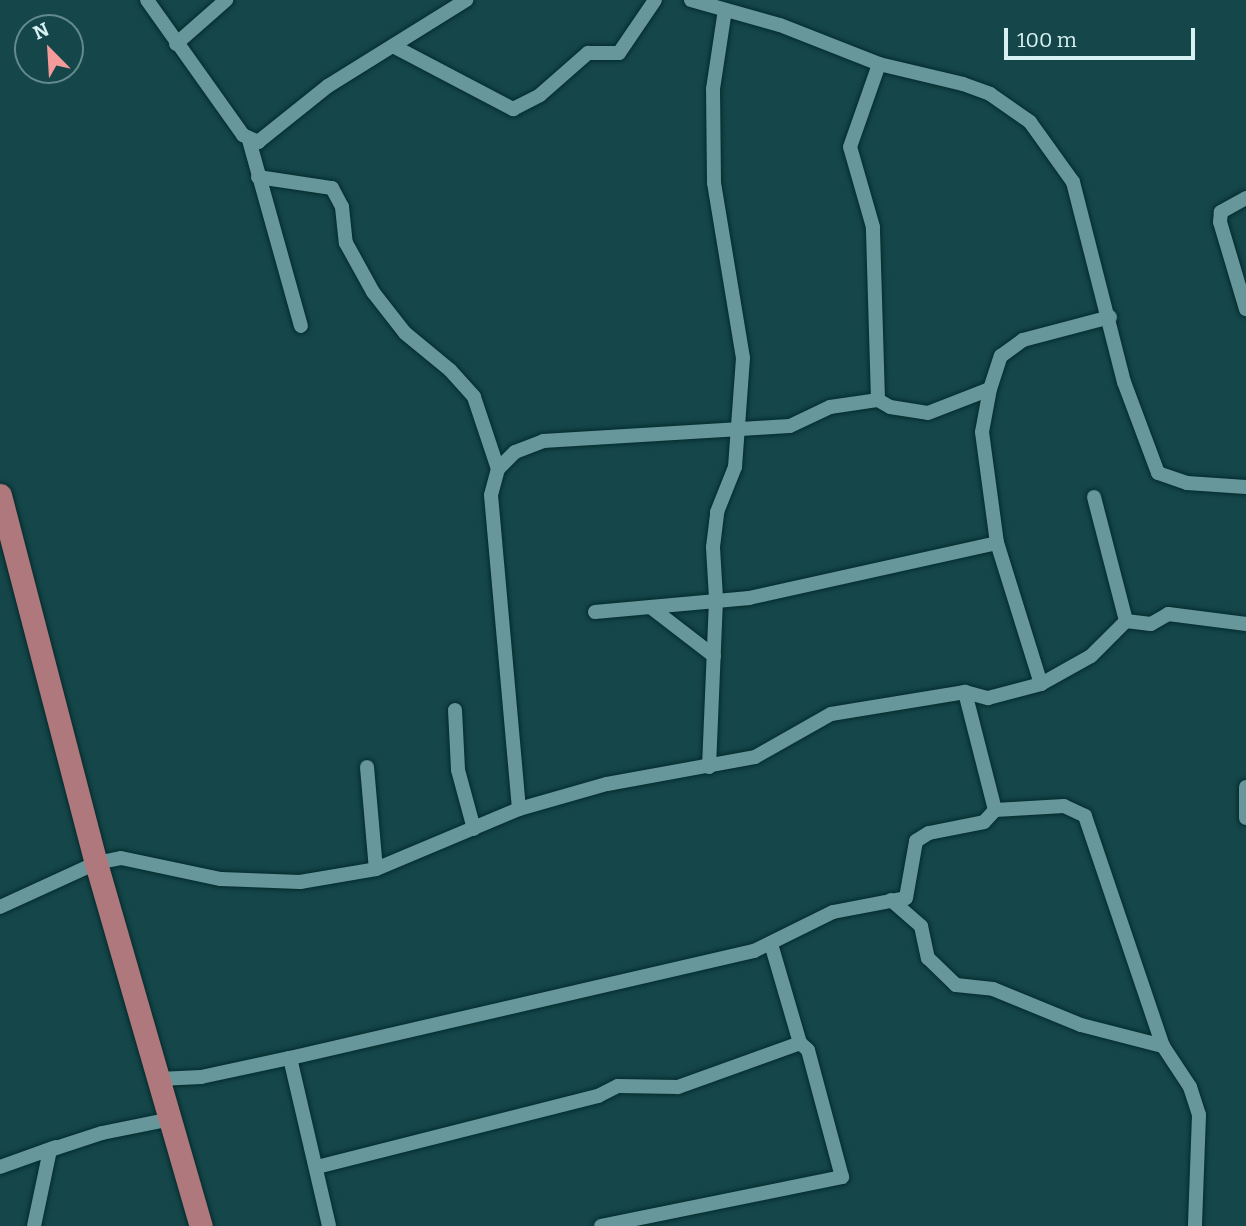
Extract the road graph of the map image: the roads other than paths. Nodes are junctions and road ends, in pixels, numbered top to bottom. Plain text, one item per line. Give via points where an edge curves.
1 (148, 0) edge
2 (226, 0) edge
3 (466, 0) edge
4 (655, 0) edge
5 (691, 0) edge
6 (724, 9) junction
7 (176, 44) junction
8 (393, 46) junction
9 (879, 64) junction
10 (249, 140) junction
11 (258, 177) junction
12 (1246, 198) edge
13 (1246, 309) edge
14 (1110, 317) junction
15 (301, 326) dead end
16 (990, 389) junction
17 (878, 400) junction
18 (737, 430) junction
19 (498, 469) junction
20 (1246, 487) edge
21 (0, 495) edge
22 (1094, 497) dead end
23 (997, 543) junction
24 (716, 598) junction
25 (653, 609) junction
26 (595, 612) dead end
27 (1126, 621) junction
28 (1246, 624) edge
29 (714, 656) junction
30 (1041, 684) junction
31 (965, 692) junction
32 (455, 710) dead end
33 (368, 767) dead end
34 (709, 767) junction
35 (1246, 787) edge
36 (519, 809) junction
37 (995, 810) junction
38 (1246, 818) edge
39 (474, 828) junction
40 (96, 863) junction
41 (376, 869) junction
42 (891, 900) junction
43 (0, 907) edge
44 (771, 944) junction
45 (800, 1044) junction
46 (1163, 1046) junction
47 (289, 1058) junction
48 (159, 1079) junction
49 (171, 1119) junction
50 (67, 1143) junction
51 (0, 1167) edge
52 (317, 1167) junction
53 (34, 1226) edge
54 (201, 1226) edge
55 (329, 1226) edge
56 (601, 1226) edge
57 (1195, 1226) edge

1 - 7 street
2 - 7 street
3 - 8 street
4 - 8 street via 619,53 588,53 540,95 513,110
5 - 6 street
6 - 9 street via 780,25
6 - 18 street via 713,89 714,183 743,358
7 - 10 street
8 - 10 street via 328,86 258,142
9 - 14 street via 990,94 1030,122 1073,182
9 - 17 street via 850,146 873,227
10 - 11 street
11 - 15 street
11 - 19 street via 331,188 342,207 346,243 373,292 405,333 474,397
12 - 13 street via 1221,212 1220,222
14 - 16 street via 1023,340 1001,356
14 - 20 street via 1124,382 1158,472 1187,483
16 - 17 street via 928,413 890,407
16 - 23 street via 982,432
17 - 18 street via 830,407 790,426
18 - 19 street via 543,441 515,452
18 - 24 street via 736,467 717,512 714,535
19 - 36 street via 491,495 492,527
21 - 40 main road
22 - 27 street
23 - 24 street via 749,598
23 - 30 street
24 - 25 street
24 - 29 street
25 - 26 street
25 - 29 street
27 - 28 street via 1152,624 1168,614
27 - 30 street via 1091,656
29 - 34 street
30 - 31 street via 988,698
31 - 34 street via 831,714 755,757
31 - 37 street
32 - 39 street via 458,770
33 - 41 street
34 - 36 street via 607,783
35 - 38 street
36 - 39 street
37 - 42 street via 985,822 929,833 916,841 909,894
37 - 46 street via 1064,806 1085,816
39 - 41 street
40 - 41 street via 121,858 221,879 300,882
40 - 43 street
40 - 48 main road
42 - 44 street via 833,912
42 - 46 street via 921,926 928,958 956,985 993,989 1081,1025
44 - 45 street
44 - 47 street
45 - 52 street via 678,1087 618,1086 598,1096
45 - 56 street via 808,1050 842,1177
46 - 57 street via 1190,1087 1199,1115
47 - 48 street via 201,1077
47 - 52 street
48 - 49 main road
49 - 50 street
49 - 54 main road
50 - 51 street
50 - 53 street via 50,1150
52 - 55 street

